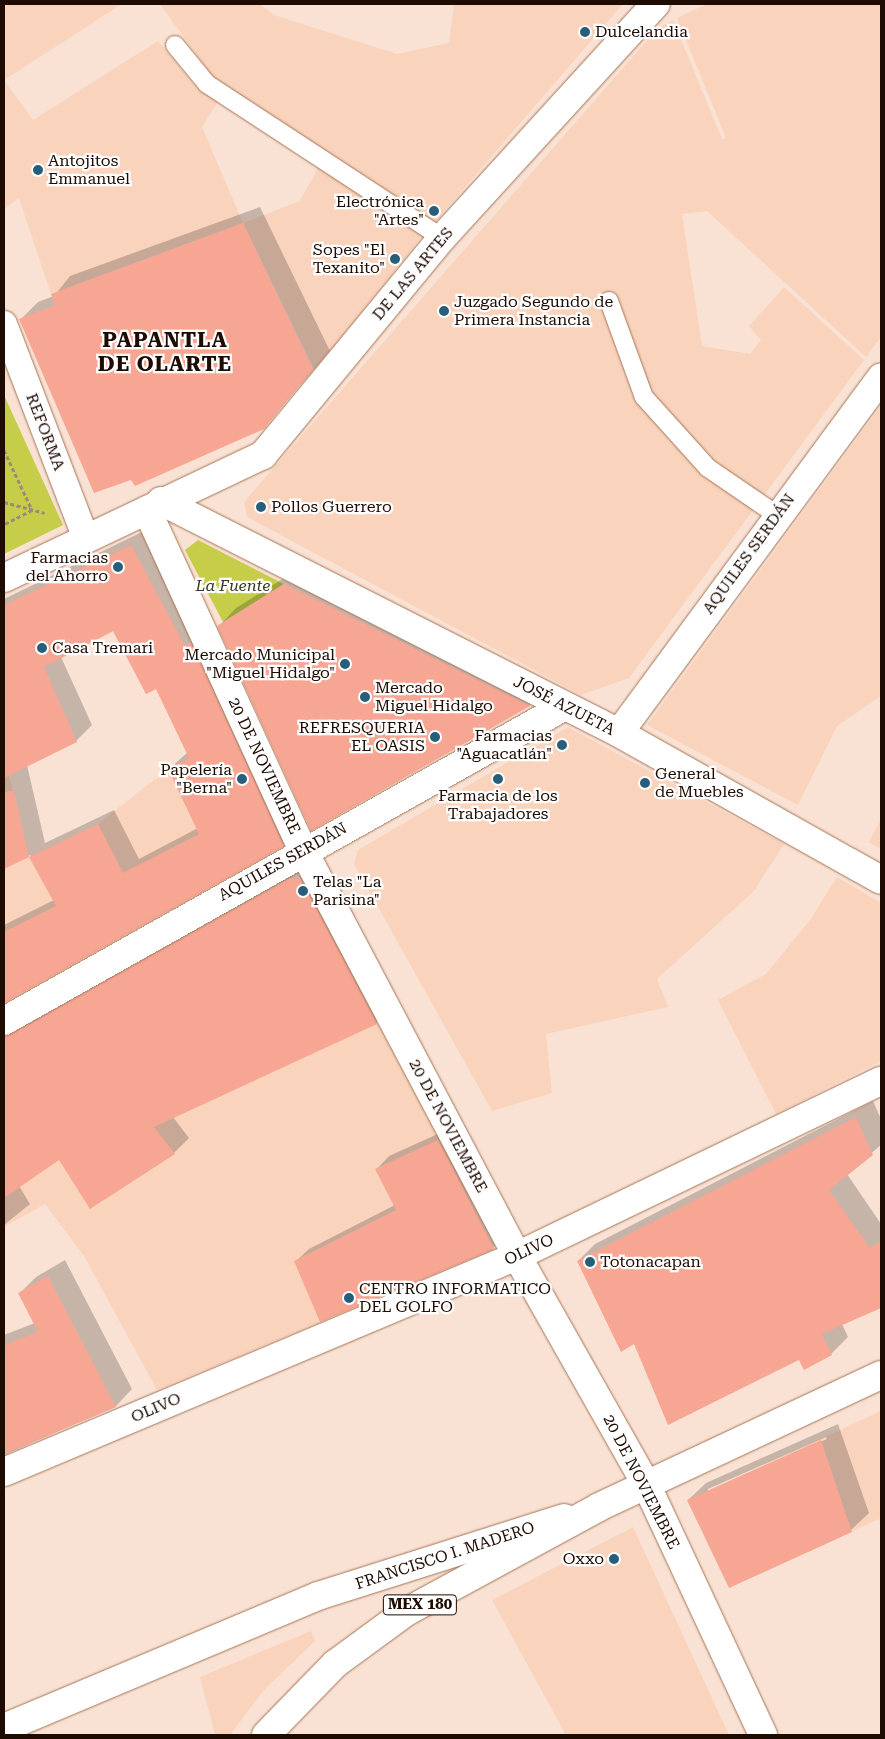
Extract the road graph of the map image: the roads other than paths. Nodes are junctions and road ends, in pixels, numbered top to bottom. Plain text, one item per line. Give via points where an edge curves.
1 (656, 4) edge
2 (174, 45) dead end
3 (442, 238) junction
4 (609, 301) dead end
5 (4, 324) edge
6 (881, 377) edge
7 (154, 506) junction
8 (777, 515) junction
9 (86, 539) junction
10 (4, 578) edge
11 (565, 706) junction
12 (619, 733) junction
13 (303, 850) junction
14 (881, 880) edge
15 (4, 1021) edge
16 (881, 1081) edge
17 (517, 1256) junction
18 (881, 1375) edge
19 (4, 1472) edge
20 (647, 1486) junction
21 (599, 1507) junction
22 (4, 1728) edge
23 (266, 1735) edge
24 (763, 1735) edge

1 - 3 street, DE LAS ARTES
2 - 3 lane via 207,84
3 - 7 street, DE LAS ARTES via 263,455
4 - 8 lane via 644,397 708,468
5 - 9 street, REFORMA
6 - 8 street, AQUILES SERDÁN
7 - 9 street, DE LAS ARTES
7 - 11 street, JOSÉ AZUETA
7 - 13 street, 20 DE NOVIEMBRE
8 - 12 street, AQUILES SERDÁN
9 - 10 street, DE LAS ARTES
11 - 12 street, JOSÉ AZUETA
11 - 13 street, AQUILES SERDÁN
12 - 14 street, JOSÉ AZUETA
13 - 15 street, AQUILES SERDÁN
13 - 17 street, 20 DE NOVIEMBRE
16 - 17 street, OLIVO
17 - 19 street, OLIVO
17 - 20 street, 20 DE NOVIEMBRE
18 - 20 street, FRANCISCO I. MADERO / MEX 180
20 - 21 street, FRANCISCO I. MADERO / MEX 180
20 - 24 street, 20 DE NOVIEMBRE
21 - 22 street, FRANCISCO I. MADERO via 318,1596
21 - 23 street, MEX 180 via 406,1612 335,1664

